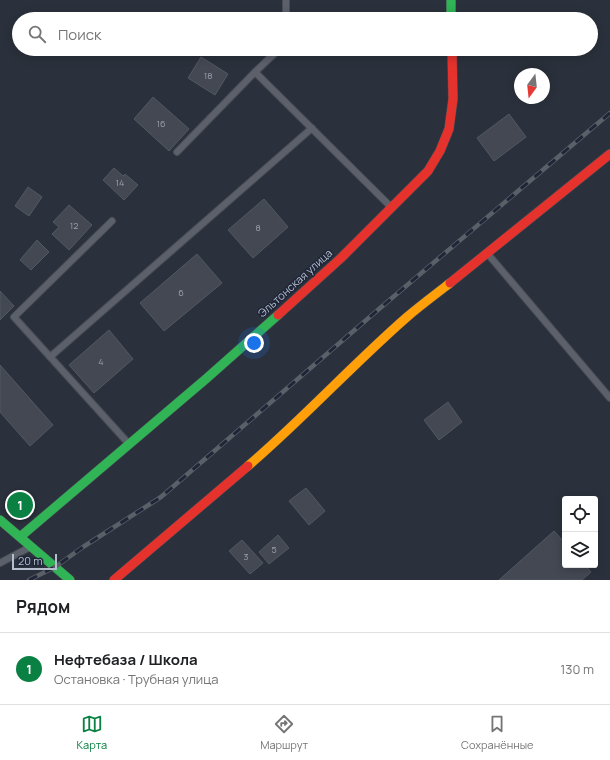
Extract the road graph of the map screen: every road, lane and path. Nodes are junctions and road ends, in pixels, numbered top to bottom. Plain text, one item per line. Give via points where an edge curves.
1 (286, 0) edge
2 (451, 0) edge
3 (286, 12) edge
4 (451, 12) edge
5 (272, 56) edge
6 (452, 56) edge
7 (255, 72) junction
8 (312, 128) junction
9 (177, 152) dead end
10 (610, 154) edge
11 (392, 208) junction
12 (112, 221) dead end
13 (487, 253) junction
14 (50, 356) junction
15 (610, 398) edge
16 (129, 444) junction
17 (0, 520) edge
18 (20, 537) junction
19 (31, 546) junction
20 (0, 563) edge
21 (70, 580) edge
22 (114, 580) edge

1 - 3 lane
2 - 4 street
5 - 7 lane
6 - 11 street, Эльтонская улица via 453,99 449,129 440,152 428,170
7 - 8 lane
7 - 9 lane
8 - 11 lane
8 - 14 lane
10 - 13 street
11 - 16 street, Эльтонская улица via 324,274
12 - 14 lane via 14,317
13 - 15 lane
13 - 22 street via 407,317 282,437
14 - 16 lane
16 - 18 street, Эльтонская улица
17 - 18 street
18 - 19 street
19 - 20 lane
19 - 21 street

